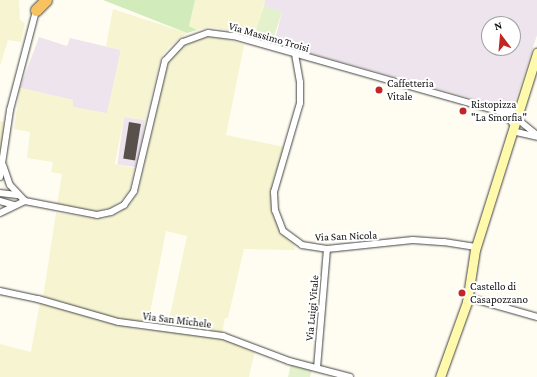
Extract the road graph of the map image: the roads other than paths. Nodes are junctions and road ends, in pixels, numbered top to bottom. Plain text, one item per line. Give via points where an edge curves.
1 (46, 0) edge
2 (37, 3) edge
3 (537, 53) edge
4 (295, 54) junction
5 (504, 113) junction
6 (515, 121) junction
7 (537, 136) edge
8 (3, 165) junction
9 (0, 177) edge
10 (0, 193) edge
11 (18, 196) junction
12 (0, 201) edge
13 (25, 201) junction
14 (14, 205) junction
15 (0, 213) edge
16 (476, 247) junction
17 (327, 249) junction
18 (0, 291) edge
19 (468, 296) junction
20 (537, 317) edge
21 (317, 368) junction
22 (350, 377) edge
23 (440, 377) edge

1 - 2 highway
2 - 8 street via 10,110
3 - 6 main road
4 - 5 street, Via Massimo Troisi
4 - 13 street, Via Massimo Troisi via 217,33 190,38 176,48 165,61 134,191 124,205 111,212 97,215
4 - 17 street, Via San Nicola via 300,82 300,103 274,192 275,210 283,230 294,240 310,247
5 - 6 street, Via Massimo Troisi
5 - 6 street
6 - 7 street
6 - 7 street
6 - 16 main road
8 - 9 street
8 - 11 street, Via Massimo Troisi via 10,185
10 - 11 street, Via Massimo Troisi
11 - 13 street, Via Massimo Troisi
12 - 14 street
13 - 14 street
14 - 15 street
16 - 17 street, Via San Nicola via 413,240
16 - 19 main road
17 - 21 street, Via Luigi Vitale
18 - 21 street, Via San Michele via 119,322 223,336 289,361
19 - 20 street
19 - 23 main road
21 - 22 street, Via San Michele

